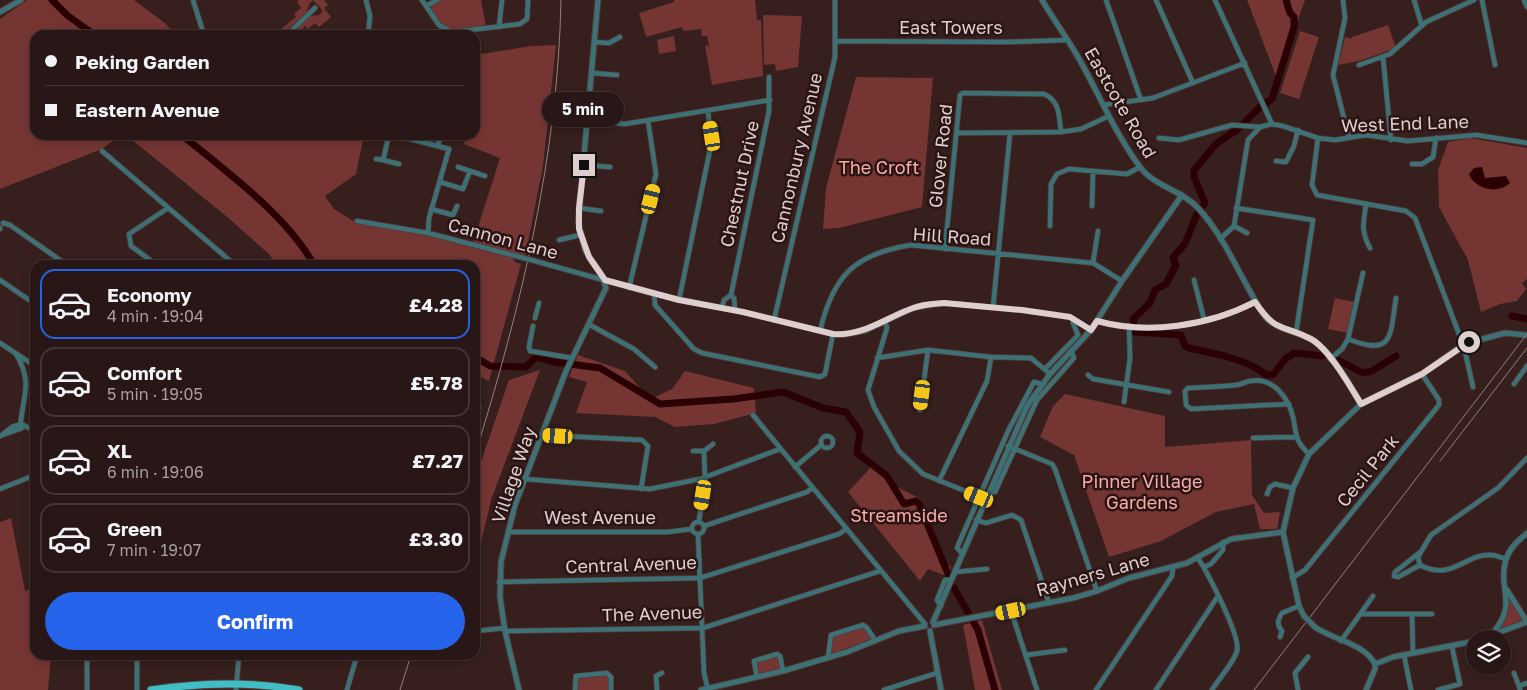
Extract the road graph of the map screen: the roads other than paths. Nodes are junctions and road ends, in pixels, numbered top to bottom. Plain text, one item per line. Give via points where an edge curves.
1 (21, 0) edge
2 (193, 0) edge
3 (366, 0) edge
4 (422, 0) edge
5 (437, 0) edge
6 (502, 0) edge
7 (528, 0) edge
8 (598, 0) edge
9 (835, 0) edge
10 (1042, 0) edge
11 (1106, 0) edge
12 (1156, 0) edge
13 (1215, 0) edge
14 (1343, 0) edge
15 (1414, 0) edge
16 (1474, 0) edge
17 (1482, 0) edge
18 (1524, 0) edge
19 (426, 6) junction
20 (1527, 7) edge
21 (315, 8) dead end
22 (0, 12) edge
23 (1422, 26) junction
24 (499, 27) junction
25 (202, 30) edge
26 (292, 30) edge
27 (370, 30) edge
28 (445, 30) edge
29 (478, 30) edge
30 (620, 37) dead end
31 (1067, 40) junction
32 (835, 41) junction
33 (595, 42) junction
34 (1383, 57) junction
35 (1245, 64) junction
36 (1495, 65) dead end
37 (1359, 66) dead end
38 (592, 73) junction
39 (617, 75) dead end
40 (770, 77) dead end
41 (1193, 83) junction
42 (770, 100) junction
43 (1141, 100) junction
44 (1103, 105) junction
45 (708, 110) junction
46 (1109, 116) junction
47 (648, 120) junction
48 (588, 121) junction
49 (1272, 124) junction
50 (1260, 127) junction
51 (1298, 130) junction
52 (1061, 132) junction
53 (957, 133) junction
54 (1010, 133) junction
55 (1159, 138) dead end
56 (1318, 138) junction
57 (1349, 138) junction
58 (1436, 138) junction
59 (388, 140) edge
60 (415, 140) edge
61 (440, 140) edge
62 (1391, 140) junction
63 (423, 142) joint
64 (1527, 143) edge
65 (438, 145) junction
66 (102, 150) dead end
67 (376, 159) dead end
68 (383, 160) junction
69 (1276, 160) dead end
70 (399, 164) dead end
71 (584, 165) junction
72 (1416, 166) dead end
73 (458, 167) dead end
74 (610, 167) dead end
75 (1140, 167) junction
76 (470, 171) junction
77 (1093, 171) junction
78 (484, 176) dead end
79 (440, 182) junction
80 (1182, 195) junction
81 (1366, 205) junction
82 (457, 206) dead end
83 (1092, 206) dead end
84 (168, 208) junction
85 (579, 208) junction
86 (1236, 208) junction
87 (431, 209) junction
88 (601, 211) dead end
89 (357, 220) dead end
90 (4, 223) dead end
91 (1050, 226) dead end
92 (1234, 226) junction
93 (1098, 231) dead end
94 (428, 233) junction
95 (1247, 233) dead end
96 (580, 235) junction
97 (1220, 239) junction
98 (559, 240) dead end
99 (1370, 248) dead end
100 (946, 249) junction
101 (998, 254) junction
102 (60, 260) edge
103 (150, 260) edge
104 (229, 260) edge
105 (1093, 263) junction
106 (1363, 273) dead end
107 (0, 280) edge
108 (605, 280) junction
109 (1194, 280) dead end
110 (1122, 281) junction
111 (629, 288) junction
112 (654, 294) junction
113 (731, 295) junction
114 (1395, 298) dead end
115 (679, 300) junction
116 (30, 301) edge
117 (1255, 302) junction
118 (539, 303) dead end
119 (722, 308) junction
120 (993, 308) junction
121 (734, 310) junction
122 (535, 318) dead end
123 (1074, 319) junction
124 (1204, 319) junction
125 (774, 320) junction
126 (885, 321) junction
127 (1097, 321) junction
128 (590, 325) junction
129 (533, 326) dead end
130 (1133, 326) junction
131 (1091, 330) junction
132 (820, 331) junction
133 (1296, 333) junction
134 (833, 334) junction
135 (1527, 335) edge
136 (1348, 339) junction
137 (0, 343) edge
138 (1463, 345) junction
139 (928, 350) junction
140 (1071, 351) junction
141 (16, 354) junction
142 (991, 357) junction
143 (877, 358) junction
144 (1330, 358) junction
145 (570, 362) junction
146 (30, 363) edge
147 (1527, 366) edge
148 (655, 367) dead end
149 (1045, 369) junction
150 (30, 370) edge
151 (26, 373) junction
152 (1050, 374) junction
153 (1088, 374) dead end
154 (1422, 374) junction
155 (1041, 384) junction
156 (1126, 384) junction
157 (1514, 384) dead end
158 (1473, 387) dead end
159 (1169, 392) dead end
160 (1124, 402) dead end
161 (1289, 404) junction
162 (1361, 404) junction
163 (920, 410) dead end
164 (753, 415) dead end
165 (22, 426) junction
166 (30, 429) edge
167 (2, 435) edge
168 (542, 436) junction
169 (1296, 437) junction
170 (1254, 438) dead end
171 (713, 444) dead end
172 (821, 445) dead end
173 (1008, 446) junction
174 (1014, 448) junction
175 (780, 449) junction
176 (693, 451) dead end
177 (704, 451) junction
178 (1309, 454) junction
179 (1527, 458) edge
180 (795, 467) junction
181 (30, 477) edge
182 (705, 477) junction
183 (525, 479) junction
184 (939, 481) junction
185 (812, 488) junction
186 (1293, 488) junction
187 (0, 489) edge
188 (641, 489) junction
189 (988, 493) junction
190 (1267, 494) dead end
191 (979, 497) junction
192 (985, 499) junction
193 (976, 520) junction
194 (698, 522) junction
195 (704, 526) junction
196 (846, 529) junction
197 (692, 530) junction
198 (508, 532) junction
199 (1283, 532) junction
200 (1527, 533) edge
201 (698, 534) junction
202 (1223, 542) junction
203 (1420, 552) junction
204 (962, 553) junction
205 (1198, 558) junction
206 (1506, 559) junction
207 (1420, 566) junction
208 (1204, 567) junction
209 (987, 568) dead end
210 (1173, 568) junction
211 (880, 571) junction
212 (955, 572) junction
213 (700, 578) junction
214 (1292, 578) junction
215 (499, 582) junction
216 (1507, 590) junction
217 (1097, 591) junction
218 (1218, 596) junction
219 (1373, 596) dead end
220 (1049, 603) junction
221 (1299, 606) junction
222 (1011, 611) junction
223 (1361, 614) junction
224 (1412, 614) junction
225 (1432, 614) dead end
226 (937, 616) junction
227 (1527, 622) edge
228 (933, 624) junction
229 (944, 624) junction
230 (925, 625) junction
231 (703, 628) junction
232 (505, 629) junction
233 (1495, 630) edge
234 (1504, 630) edge
235 (480, 632) edge
236 (1280, 636) dead end
237 (875, 640) junction
238 (1341, 640) junction
239 (1466, 643) edge
240 (1452, 647) junction
241 (1065, 650) dead end
242 (1413, 653) junction
243 (1026, 655) junction
244 (1404, 655) junction
245 (1308, 657) dead end
246 (828, 658) junction
247 (87, 660) edge
248 (137, 660) edge
249 (238, 660) edge
250 (356, 660) edge
251 (1375, 664) junction
252 (783, 671) junction
253 (650, 673) dead end
254 (662, 673) dead end
255 (937, 673) junction
256 (1514, 673) dead end
257 (656, 676) junction
258 (757, 677) junction
259 (1527, 683) edge
260 (236, 687) edge
261 (187, 688) edge
262 (894, 688) edge
263 (1520, 688) edge
264 (708, 689) edge
265 (88, 690) edge
266 (137, 690) edge
267 (151, 690) edge
268 (299, 690) edge
269 (347, 690) edge
270 (520, 690) edge
271 (575, 690) edge
272 (612, 690) edge
273 (657, 690) edge
274 (701, 690) edge
275 (884, 690) edge
276 (941, 690) edge
277 (1038, 690) edge
278 (1096, 690) edge
279 (1156, 690) edge
280 (1212, 690) edge
281 (1298, 690) edge
282 (1366, 690) edge
283 (1411, 690) edge
284 (1438, 690) edge

1 - 22 street
2 - 25 street
3 - 27 street
4 - 19 street
5 - 19 street
6 - 24 street
7 - 24 street via 524,22
8 - 33 street
9 - 32 street, Cannonbury Avenue
10 - 31 street, Eastcote Road
11 - 43 street
12 - 41 street
13 - 35 street
14 - 57 street via 1345,18 1333,75
15 - 23 street
16 - 23 street via 1436,16
17 - 36 street
18 - 20 street
19 - 28 street
21 - 26 street
23 - 34 street via 1398,50
24 - 29 street
30 - 33 street via 609,43
31 - 32 street, East Towers
31 - 44 street, Eastcote Road
32 - 125 street, Cannonbury Avenue via 835,57
33 - 38 street
34 - 37 street
34 - 62 street
35 - 41 street
35 - 49 street
38 - 39 street
38 - 48 street
40 - 42 street, Chestnut Drive
41 - 43 street
42 - 45 street
42 - 113 street, Chestnut Drive
43 - 44 street
44 - 46 street, Eastcote Road
45 - 47 street
45 - 115 street via 711,145
46 - 52 street via 1081,129
46 - 75 street, Eastcote Road
47 - 48 street via 625,124
47 - 111 street via 656,174
48 - 71 street
49 - 50 street, West End Lane
49 - 51 street, West End Lane
50 - 55 street, West End Lane via 1232,125 1179,140
50 - 86 street via 1248,140
51 - 56 street, West End Lane
51 - 69 street via 1286,162
52 - 53 street, Glover Road via 1058,106 1052,97 1044,94 963,93 960,96
52 - 54 street
53 - 54 street
53 - 100 street, Glover Road
54 - 101 street
56 - 57 street, West End Lane
56 - 81 street via 1312,180 1314,191 1321,198
57 - 62 street, West End Lane via 1366,135
58 - 62 street, West End Lane
58 - 64 street, West End Lane via 1476,136
58 - 72 street via 1433,157
59 - 68 street
60 - 63 street
61 - 65 street
63 - 65 street
65 - 79 street via 448,147 450,151
66 - 84 street
67 - 68 street
68 - 70 street
71 - 74 street
71 - 85 street
73 - 76 street
75 - 77 street via 1127,174
75 - 80 street, Eastcote Road via 1152,179
76 - 78 street
76 - 79 street via 463,189
77 - 83 street
77 - 91 street via 1069,169 1057,174 1051,184
79 - 87 street
80 - 97 street, Eastcote Road via 1200,209
80 - 110 street
81 - 99 street via 1362,228
81 - 138 street via 1406,211 1415,218
82 - 87 street via 453,215
84 - 103 street via 129,234 131,246
84 - 104 street
85 - 88 street
85 - 96 street
86 - 92 street
86 - 133 street via 1313,220
87 - 94 street
89 - 94 street, Cannon Lane
90 - 102 street
92 - 95 street
92 - 97 street
93 - 105 street
94 - 108 street, Cannon Lane, bridge
96 - 98 street
96 - 108 street via 589,257
97 - 117 street, Eastcote Road
100 - 101 street, Hill Road
100 - 132 street, Hill Road via 911,245 865,258 851,269 828,299
101 - 105 street, Hill Road
101 - 120 street
105 - 110 street, Hill Road
106 - 136 street
107 - 116 street
108 - 111 street, Cannon Lane
108 - 128 street, Village Way via 606,291
109 - 124 street
110 - 127 street
111 - 112 street, Cannon Lane
112 - 115 street, Cannon Lane
112 - 134 street via 655,304 702,353 820,377 825,374
113 - 119 street, Chestnut Drive via 724,300
113 - 121 street, Chestnut Drive
114 - 136 street via 1390,332 1384,343 1376,347
115 - 119 street, Cannon Lane
117 - 124 street via 1239,310
117 - 133 street, Eastcote Road via 1273,324
118 - 122 street
119 - 121 street, Cannon Lane
120 - 123 street, Cannon Lane
120 - 126 street, Cannon Lane via 926,304
121 - 125 street, Cannon Lane
123 - 131 street, Cannon Lane
123 - 149 street via 1078,335
124 - 130 street via 1164,328
125 - 132 street, Cannon Lane
126 - 134 street, Cannon Lane via 856,334
126 - 143 street via 887,328
127 - 130 street
127 - 131 street
128 - 145 street, Village Way
128 - 148 street via 634,349
129 - 145 street via 529,349
130 - 156 street
131 - 140 street
132 - 134 street, Cannon Lane
133 - 144 street, Eastcote Road via 1322,347
135 - 138 street via 1495,334
136 - 144 street via 1342,349
137 - 141 street
138 - 154 street
138 - 158 street
139 - 142 street
139 - 143 street
139 - 163 street
140 - 152 street
140 - 174 street via 1074,358 1037,400
141 - 146 street
141 - 151 street
142 - 149 street via 1031,358
142 - 184 street via 987,381
143 - 184 street via 868,390 874,407 910,464
144 - 162 street, Eastcote Road
145 - 168 street, Village Way
147 - 157 street
149 - 152 street
150 - 151 street
151 - 165 street
152 - 155 street
153 - 156 street via 1093,379
154 - 162 street
154 - 214 street, Cecil Park via 1439,400 1438,405 1305,570
155 - 173 street
155 - 191 street via 1034,382 1022,400
156 - 159 street
156 - 160 street
161 - 161 street via 1277,388 1258,381 1188,388 1185,391 1186,407 1191,409
161 - 169 street
162 - 178 street
164 - 175 street
165 - 166 street
165 - 167 street
168 - 183 street, Village Way
168 - 188 street via 642,440 648,446
169 - 170 street
169 - 178 street via 1298,444
171 - 177 street
172 - 180 street
173 - 174 street
173 - 189 street
174 - 189 street via 995,492
174 - 217 street via 1052,464 1055,469
175 - 180 street
175 - 182 street
176 - 177 street
177 - 182 street
178 - 186 street
179 - 203 street via 1498,488 1431,535
180 - 185 street
181 - 187 street
182 - 188 street
182 - 194 street
183 - 188 street
183 - 198 street, Village Way
184 - 191 street
185 - 195 street
185 - 196 street
186 - 190 street via 1275,484
186 - 199 street
189 - 192 street
191 - 192 street
191 - 204 street via 958,548
192 - 193 street
193 - 204 street
193 - 220 street via 986,523 1012,515 1022,520
194 - 195 street
194 - 197 street via 693,524
195 - 201 street
196 - 211 street
196 - 213 street, Central Avenue via 839,534
197 - 198 street, West Avenue
197 - 201 street
198 - 215 street, Village Way
199 - 202 street, Rayners Lane via 1241,536
199 - 214 street
200 - 206 street via 1516,542
201 - 213 street
202 - 205 street, Rayners Lane
202 - 208 street via 1223,550
203 - 207 street
203 - 207 street via 1394,576
204 - 212 street
205 - 208 street
205 - 210 street, Rayners Lane
206 - 207 street via 1491,554 1442,571
206 - 216 street
208 - 218 street
209 - 212 street
210 - 217 street, Rayners Lane via 1130,578
210 - 278 street via 1172,576
211 - 230 street
211 - 231 street, The Avenue
212 - 226 street
213 - 215 street, Central Avenue
213 - 231 street
214 - 221 street
215 - 232 street, Village Way
216 - 227 street
216 - 233 street via 1506,608
217 - 220 street, Rayners Lane
218 - 279 street
218 - 280 street via 1237,647
219 - 223 street
220 - 222 street, Rayners Lane
221 - 236 street via 1282,613 1278,621 1282,631
221 - 238 street, bridge via 1317,628
222 - 229 street, Rayners Lane
222 - 243 street
223 - 224 street
223 - 238 street
224 - 225 street
224 - 242 street
226 - 228 street
226 - 229 street
227 - 234 street
228 - 229 street, Rayners Lane
228 - 230 street
230 - 237 street
230 - 255 street
231 - 232 street, The Avenue
231 - 264 street via 704,673
232 - 235 street, The Avenue
232 - 270 street, Village Way
237 - 246 street
237 - 246 street via 862,625 831,635
238 - 251 street via 1369,655
239 - 240 street
240 - 242 street
240 - 284 street via 1460,684
241 - 243 street
242 - 244 street
243 - 277 street
244 - 251 street
244 - 283 street
245 - 281 street via 1295,673
246 - 252 street
247 - 265 street
248 - 266 street
249 - 260 street
250 - 269 street
251 - 282 street
252 - 258 street
252 - 258 street via 777,654 754,661
253 - 257 street
254 - 257 street
255 - 262 street
255 - 276 street
256 - 263 street
257 - 273 street
258 - 264 street
259 - 263 street
260 - 261 main road
260 - 268 main road via 270,686
261 - 267 main road
262 - 275 street
264 - 274 street
271 - 272 street via 576,676 607,674 611,677

